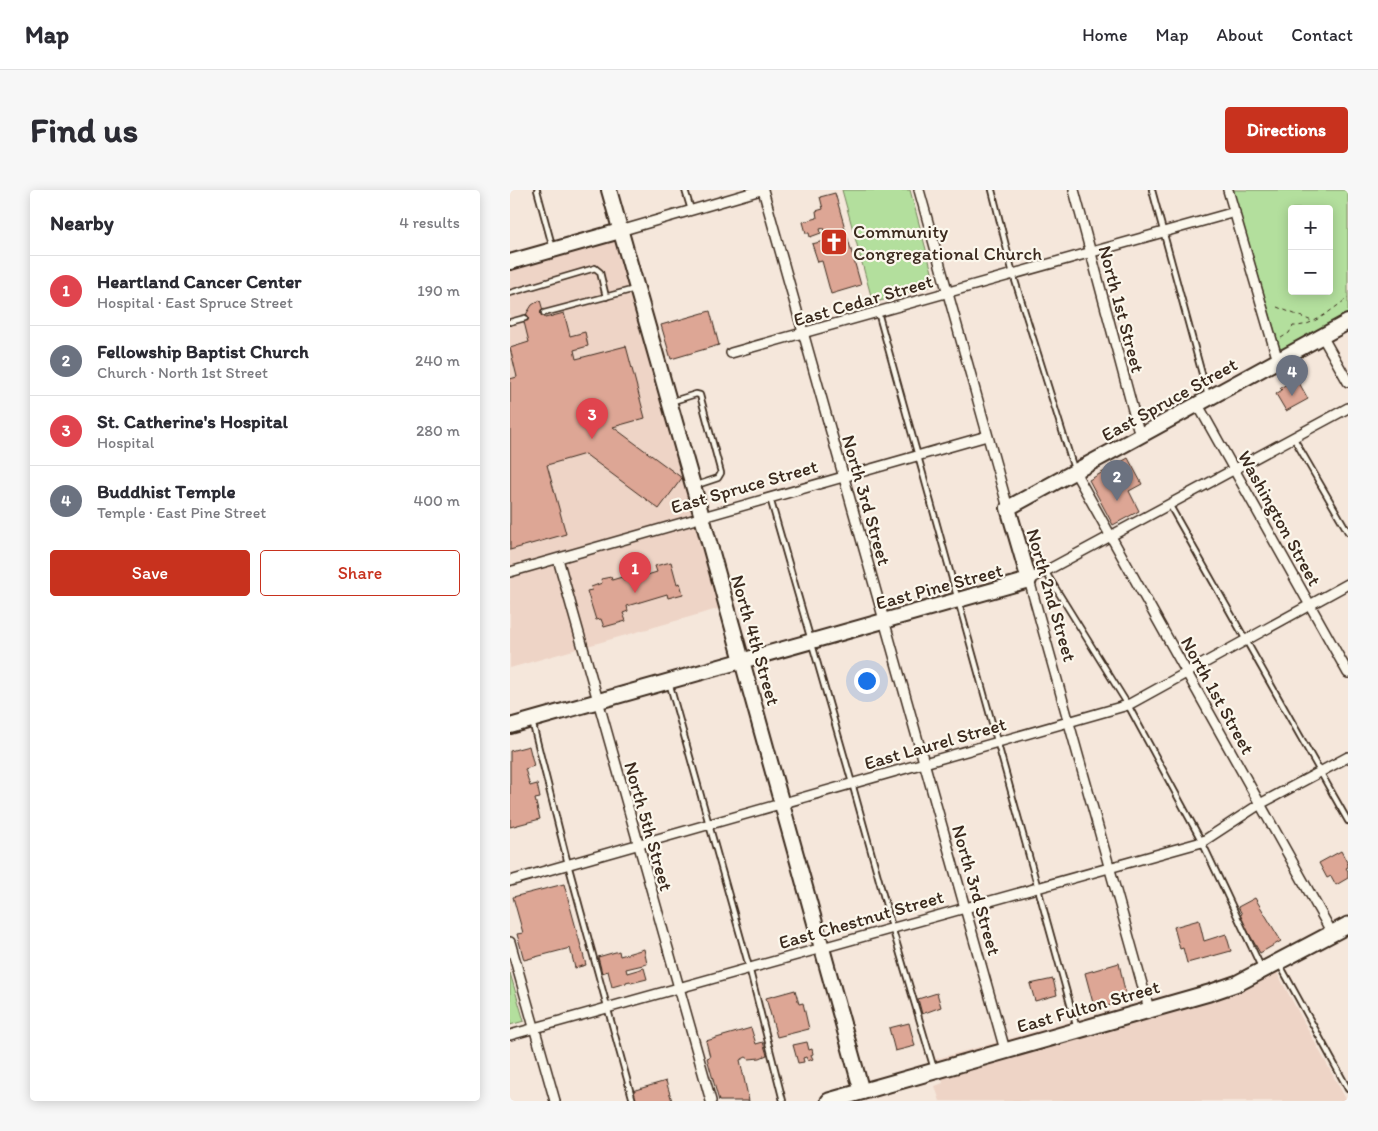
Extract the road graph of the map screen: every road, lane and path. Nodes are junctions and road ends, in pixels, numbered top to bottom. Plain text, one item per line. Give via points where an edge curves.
1 (537, 190) edge
2 (608, 190) edge
3 (685, 190) edge
4 (762, 190) edge
5 (919, 190) edge
6 (992, 190) edge
7 (1074, 190) edge
8 (1152, 190) edge
9 (1228, 190) edge
10 (691, 210) junction
11 (1234, 212) junction
12 (620, 231) junction
13 (1163, 232) junction
14 (553, 250) junction
15 (1090, 252) junction
16 (510, 262) edge
17 (1013, 274) junction
18 (637, 289) junction
19 (948, 292) junction
20 (510, 293) edge
21 (606, 297) junction
22 (1348, 298) edge
23 (1277, 306) dead end
24 (878, 312) junction
25 (544, 313) dead end
26 (525, 318) dead end
27 (1313, 321) junction
28 (510, 322) edge
29 (1348, 322) edge
30 (804, 333) junction
31 (1322, 336) junction
32 (1272, 343) junction
33 (731, 353) dead end
34 (1278, 361) junction
35 (1348, 382) edge
36 (669, 402) junction
37 (1203, 402) junction
38 (1348, 408) edge
39 (988, 436) junction
40 (1140, 436) junction
41 (1293, 437) junction
42 (918, 456) junction
43 (1234, 469) junction
44 (1075, 472) junction
45 (844, 477) junction
46 (693, 486) junction
47 (770, 498) junction
48 (1169, 504) junction
49 (1008, 508) junction
50 (702, 517) junction
51 (1348, 532) edge
52 (1111, 536) junction
53 (558, 558) junction
54 (1046, 571) junction
55 (510, 572) edge
56 (1029, 580) junction
57 (1348, 584) edge
58 (957, 600) junction
59 (1310, 605) junction
60 (884, 620) junction
61 (1246, 640) junction
62 (811, 641) junction
63 (741, 660) junction
64 (1186, 672) junction
65 (1348, 673) edge
66 (669, 681) junction
67 (597, 701) junction
68 (1128, 704) junction
69 (532, 720) junction
70 (1068, 722) junction
71 (510, 726) edge
72 (998, 742) junction
73 (1348, 757) edge
74 (924, 763) junction
75 (1320, 772) junction
76 (852, 783) junction
77 (782, 803) junction
78 (1260, 804) junction
79 (1348, 821) edge
80 (709, 824) junction
81 (1202, 842) junction
82 (638, 844) junction
83 (568, 864) junction
84 (1110, 867) junction
85 (510, 881) edge
86 (1039, 886) junction
87 (965, 906) junction
88 (1348, 925) edge
89 (892, 927) junction
90 (1332, 933) junction
91 (510, 942) edge
92 (822, 947) junction
93 (1279, 963) junction
94 (748, 968) junction
95 (1262, 970) junction
96 (678, 987) junction
97 (606, 1007) junction
98 (1149, 1009) junction
99 (534, 1028) junction
100 (1077, 1030) junction
101 (510, 1035) edge
102 (1005, 1050) junction
103 (934, 1071) junction
104 (1348, 1089) edge
105 (863, 1096) edge
106 (555, 1101) edge
107 (633, 1101) edge
108 (711, 1101) edge
109 (783, 1101) edge
110 (829, 1101) edge

1 - 14 lane
2 - 12 main road, North 4th Street
3 - 10 lane
4 - 10 street
4 - 30 street, North 3rd Street
5 - 19 street, North 2nd Street
6 - 17 lane
7 - 15 street, North 1st Street
8 - 13 lane
9 - 11 street
10 - 12 street
11 - 13 street, East Cedar Street
11 - 32 street
12 - 14 main road
12 - 18 main road, North 4th Street
13 - 15 street, East Cedar Street
13 - 37 lane
14 - 16 main road
15 - 17 street, East Cedar Street
15 - 40 street, North 1st Street
17 - 19 street, East Cedar Street
17 - 44 lane
18 - 21 lane
18 - 36 main road, North 4th Street
19 - 24 street, East Cedar Street
19 - 39 street, North 2nd Street
20 - 21 lane via 595,268 600,272
21 - 25 lane
22 - 27 path
23 - 27 path
24 - 30 street, East Cedar Street
24 - 42 lane
26 - 28 lane
27 - 32 path via 1293,326 1289,334
29 - 31 main road, East Spruce Street
30 - 33 street, East Cedar Street
30 - 45 street, North 3rd Street
31 - 34 main road, East Spruce Street
31 - 35 street
32 - 34 street
34 - 37 main road, East Spruce Street
36 - 46 main road, North 4th Street
36 - 46 lane via 696,394 700,396 721,473 718,478
37 - 40 main road, East Spruce Street
37 - 43 street, Washington Street
38 - 41 street, East Pine Street
39 - 42 street, East Spruce Street
39 - 49 street, North 2nd Street
40 - 44 main road, East Spruce Street
41 - 43 street, East Pine Street
41 - 51 lane
42 - 45 street, East Spruce Street
42 - 58 lane
43 - 48 street, East Pine Street
43 - 59 street, Washington Street
44 - 49 main road, East Spruce Street
44 - 52 street, North 1st Street
45 - 47 street, East Spruce Street
45 - 60 street, North 3rd Street
46 - 50 main road, North 4th Street
47 - 50 street, East Spruce Street
47 - 62 lane
48 - 52 street, East Pine Street
48 - 61 lane
49 - 56 main road, North 2nd Street
50 - 53 street, East Spruce Street
50 - 63 main road, North 4th Street
52 - 54 street, East Pine Street
52 - 64 street, North 1st Street
53 - 55 street, East Spruce Street
53 - 67 street, North 5th Street
54 - 56 street, East Pine Street
54 - 68 lane
56 - 58 main road, East Pine Street
56 - 70 street, North 2nd Street
57 - 59 street, East Laurel Street
58 - 60 main road, East Pine Street
58 - 72 lane
59 - 61 street, East Laurel Street
59 - 65 street, Washington Street
60 - 62 main road, East Pine Street
60 - 74 street, North 3rd Street
61 - 64 street, East Laurel Street
61 - 75 lane
62 - 63 main road, East Pine Street
62 - 76 lane
63 - 66 main road, East Pine Street
63 - 77 main road, North 4th Street
64 - 68 street, East Laurel Street
64 - 78 street, North 1st Street
66 - 67 main road, East Pine Street
66 - 80 lane
67 - 69 main road, East Pine Street
67 - 82 street, North 5th Street
68 - 70 street, East Laurel Street
68 - 81 lane
69 - 71 main road, East Pine Street
69 - 83 lane
70 - 72 street, East Laurel Street
70 - 84 street, North 2nd Street
72 - 74 street, East Laurel Street
72 - 86 lane
73 - 75 street, East Chestnut Street
74 - 76 street, East Laurel Street
74 - 87 street, North 3rd Street
75 - 78 street, East Chestnut Street
75 - 79 lane
76 - 77 street, East Laurel Street
76 - 89 lane
77 - 80 street, East Laurel Street
77 - 92 main road, North 4th Street
78 - 81 street, East Chestnut Street
78 - 90 street, North 1st Street
80 - 82 street, East Laurel Street
80 - 94 lane
81 - 84 street, East Chestnut Street
81 - 95 lane
82 - 83 street, East Laurel Street
82 - 96 street, North 5th Street
83 - 85 street, East Laurel Street
83 - 97 lane
84 - 86 street, East Chestnut Street
84 - 98 street, North 2nd Street
86 - 87 street, East Chestnut Street
86 - 100 lane
87 - 89 street, East Chestnut Street
87 - 102 street, North 3rd Street
88 - 90 main road, East Fulton Street
89 - 92 street, East Chestnut Street
89 - 103 lane
90 - 93 main road, East Fulton Street
91 - 99 street
92 - 94 street, East Chestnut Street
92 - 105 main road, North 4th Street
93 - 95 main road, East Fulton Street
93 - 104 lane
94 - 96 street, East Chestnut Street
94 - 109 lane
95 - 98 main road, East Fulton Street via 1238,983
96 - 97 street, East Chestnut Street
96 - 108 street, North 5th Street
97 - 99 street, East Chestnut Street
97 - 107 lane
98 - 100 main road, East Fulton Street
99 - 101 street, East Chestnut Street
99 - 106 street
100 - 102 main road, East Fulton Street
102 - 103 main road, East Fulton Street
103 - 105 main road, East Fulton Street
105 - 110 main road, East Fulton Street

